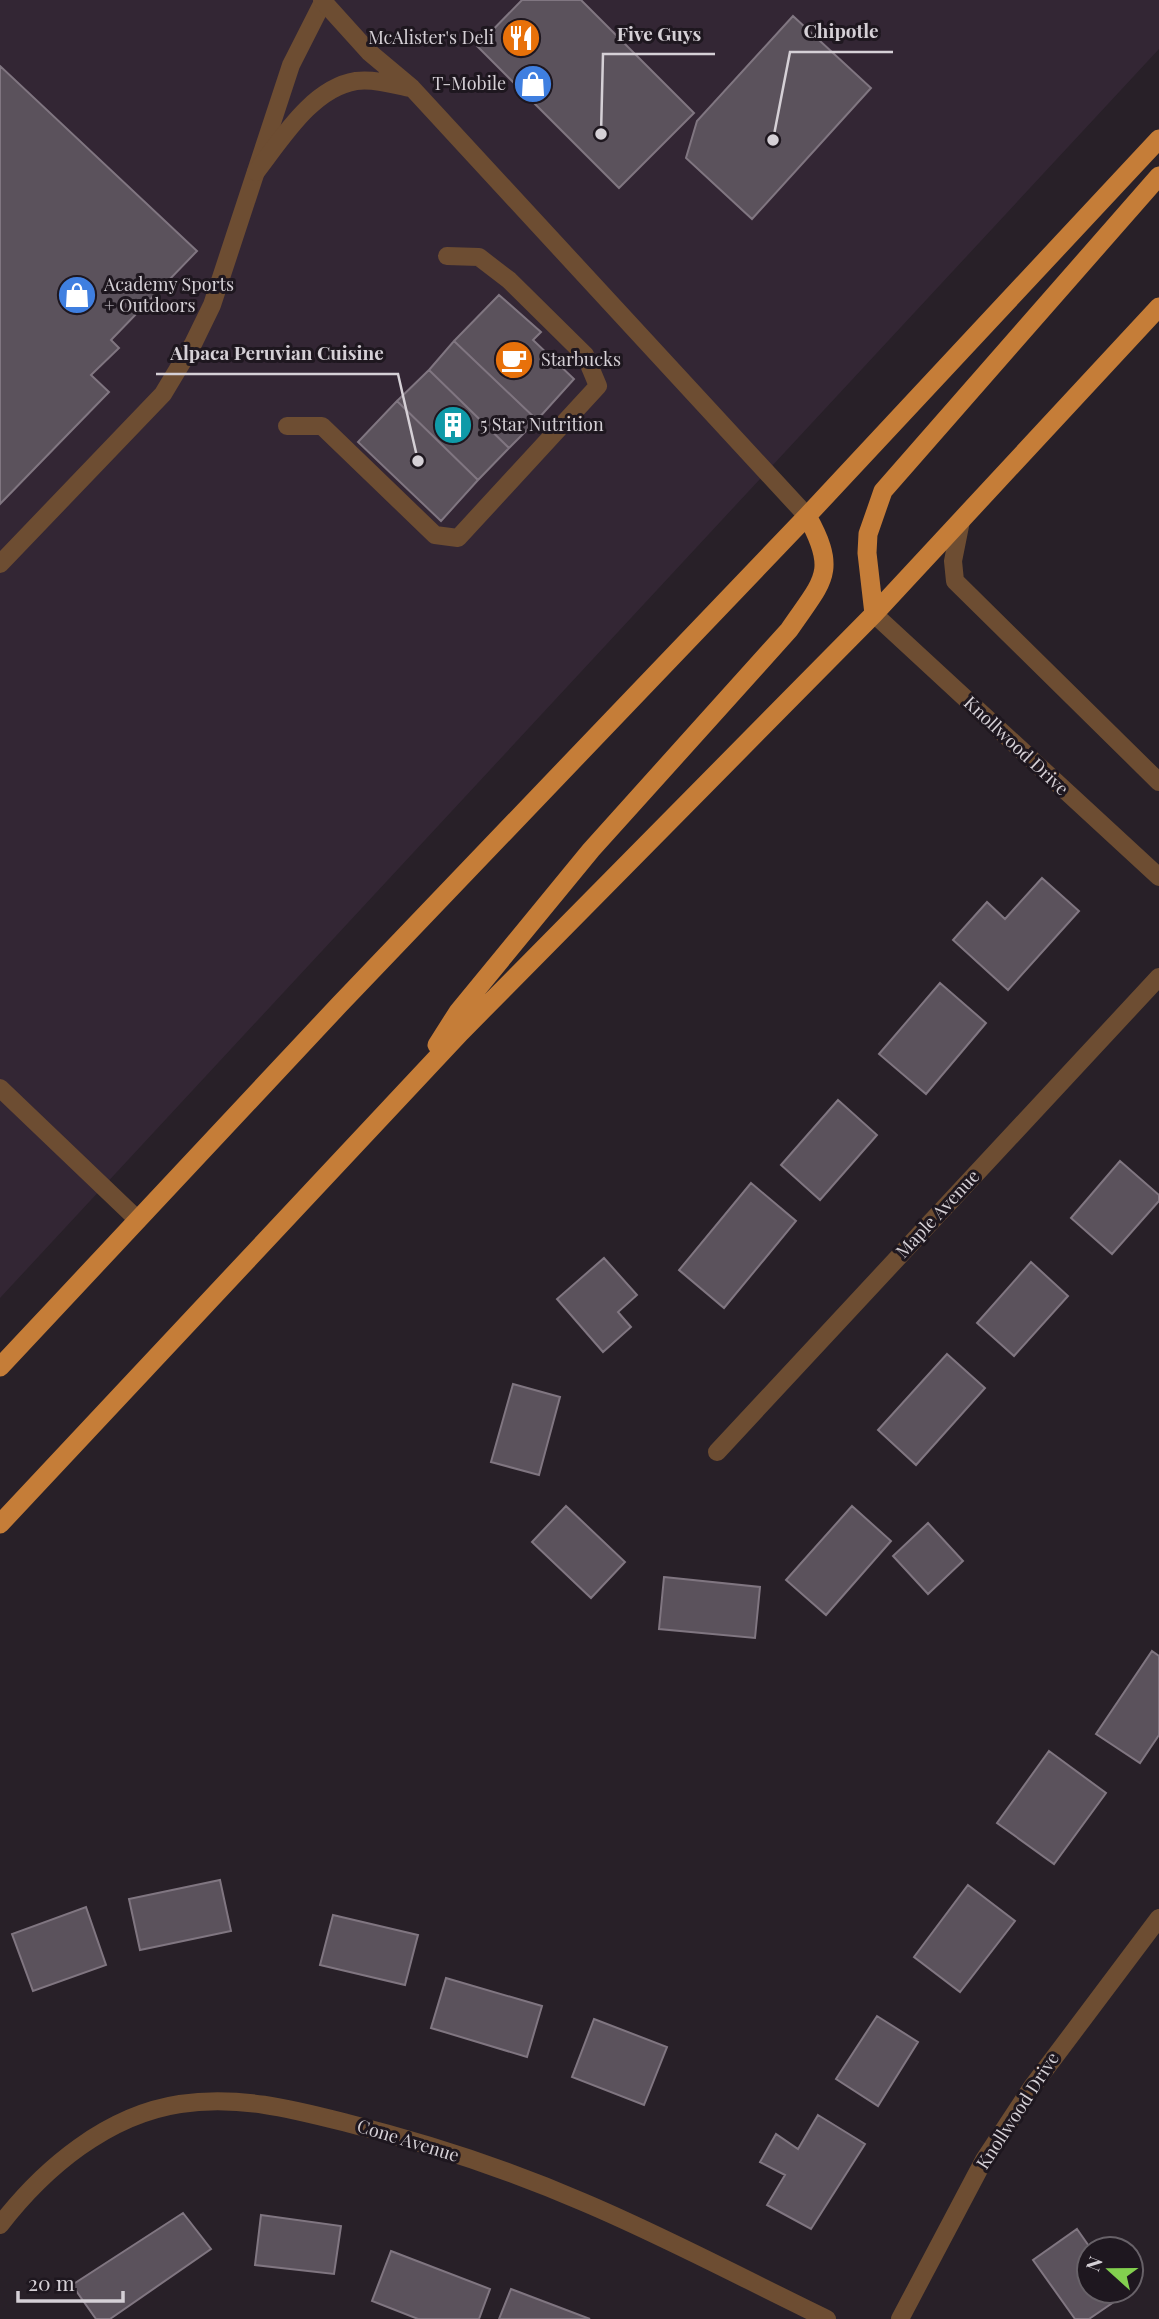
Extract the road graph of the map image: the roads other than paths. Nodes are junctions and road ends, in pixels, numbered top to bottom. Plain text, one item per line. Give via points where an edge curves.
1 (323, 0) edge
2 (412, 88) junction
3 (1159, 139) edge
4 (256, 172) junction
5 (1159, 176) edge
6 (447, 256) dead end
7 (1159, 307) edge
8 (286, 426) dead end
9 (807, 516) junction
10 (961, 521) junction
11 (0, 564) edge
12 (874, 614) junction
13 (1159, 782) edge
14 (1159, 877) edge
15 (1159, 977) edge
16 (410, 1086) junction
17 (0, 1088) edge
18 (138, 1220) junction
19 (0, 1367) edge
20 (717, 1452) dead end
21 (0, 1524) edge
22 (1159, 1918) edge
23 (0, 2225) edge
24 (827, 2319) edge
25 (900, 2319) edge

1 - 2 street via 369,52
1 - 4 street via 291,65
2 - 4 street via 361,81 330,92 293,125
2 - 9 street
3 - 9 highway
4 - 11 street via 212,305 163,394
5 - 12 highway via 883,491 866,553
6 - 8 street via 479,257 509,280 585,355 598,386 458,538 435,535 322,426
7 - 10 highway
9 - 16 highway via 822,543 826,567 789,630 591,850 458,1012
9 - 18 highway
10 - 12 highway
10 - 13 street via 953,561 955,581
12 - 14 street, Knollwood Drive
12 - 16 highway
15 - 20 street, Maple Avenue
16 - 21 highway
17 - 18 street
18 - 19 highway
22 - 25 street, Knollwood Drive via 1039,2077 984,2160
23 - 24 street, Cone Avenue via 41,2177 116,2126 179,2104 271,2104 435,2148 583,2202

